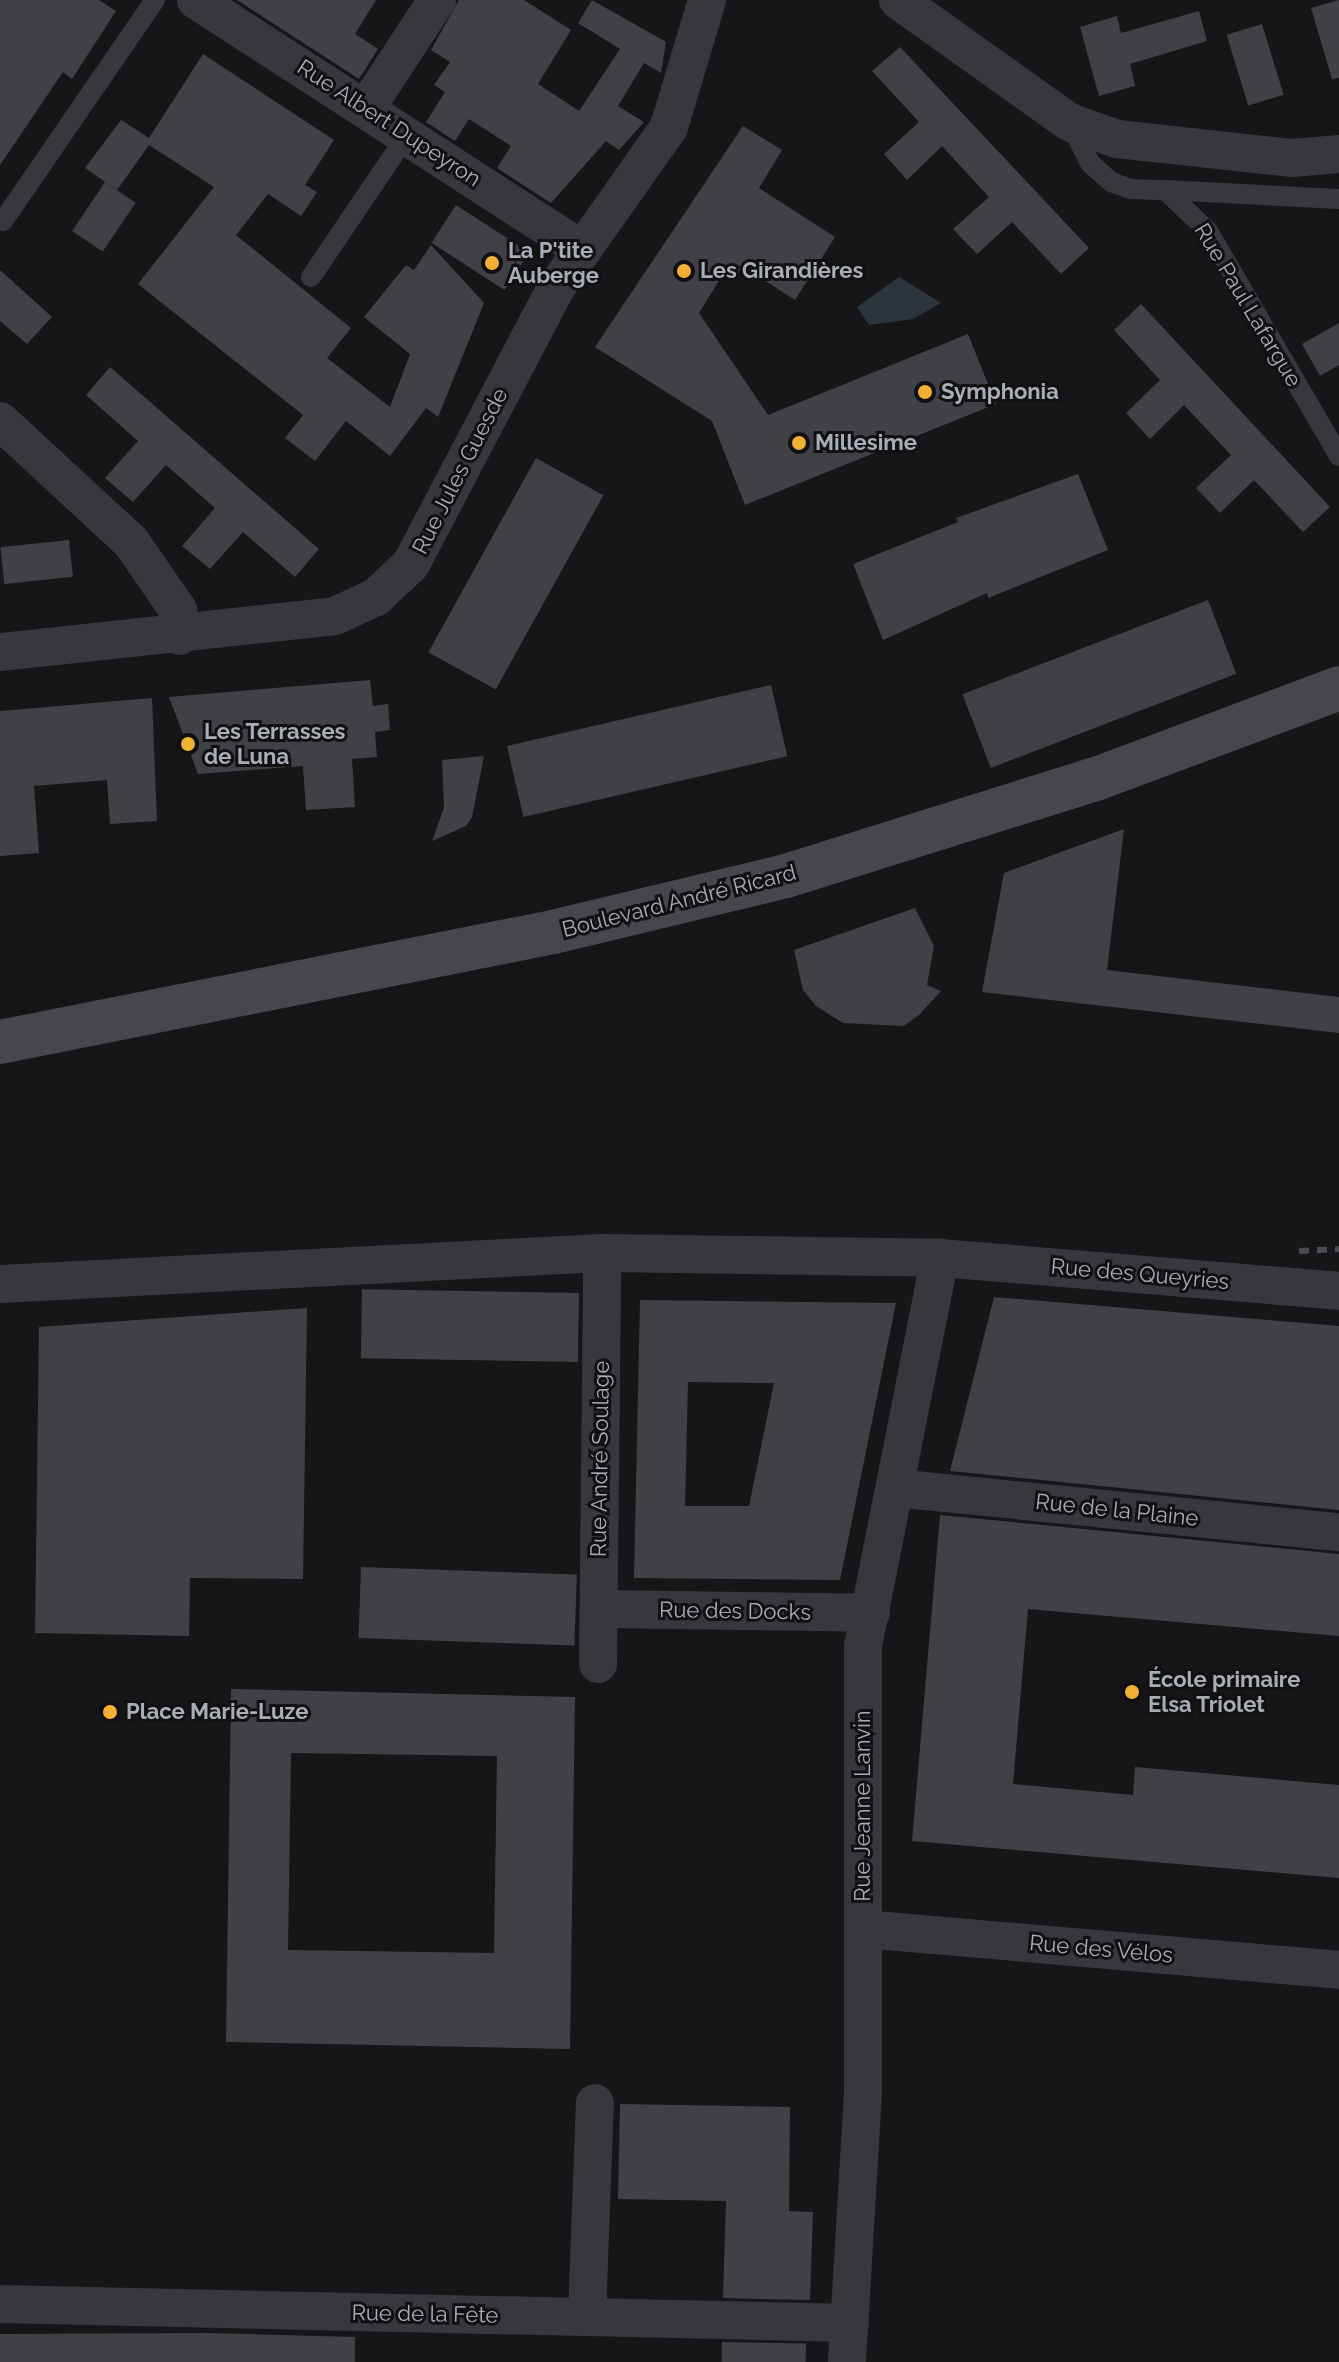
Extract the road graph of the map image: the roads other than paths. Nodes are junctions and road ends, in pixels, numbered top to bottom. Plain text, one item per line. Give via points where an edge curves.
1 (155, 0) edge
2 (196, 0) edge
3 (437, 0) edge
4 (707, 0) edge
5 (898, 0) edge
6 (367, 107) junction
7 (1069, 122) junction
8 (408, 134) junction
9 (1339, 154) edge
10 (1165, 190) junction
11 (1339, 199) edge
12 (3, 221) dead end
13 (580, 248) junction
14 (311, 277) dead end
15 (0, 421) edge
16 (1339, 456) edge
17 (180, 636) junction
18 (0, 652) edge
19 (1339, 688) edge
20 (0, 1042) edge
21 (602, 1253) junction
22 (940, 1258) junction
23 (0, 1284) edge
24 (1339, 1291) edge
25 (895, 1488) junction
26 (1339, 1532) edge
27 (599, 1609) junction
28 (871, 1613) junction
29 (598, 1664) dead end
30 (863, 1929) junction
31 (1339, 1970) edge
32 (595, 2103) dead end
33 (0, 2304) edge
34 (587, 2317) junction
35 (850, 2323) junction
36 (847, 2362) edge

1 - 12 lane
2 - 6 street, Rue Albert Dupeyron
3 - 6 street
4 - 13 street, Rue Jules Guesde via 669,127
5 - 7 street
6 - 8 street, Rue Albert Dupeyron
7 - 9 street via 1117,139 1150,143 1293,158
7 - 10 lane via 1090,163 1111,182 1130,189
8 - 13 street, Rue Albert Dupeyron
8 - 14 lane
10 - 11 lane
10 - 16 lane, Rue Paul Lafargue via 1208,231
13 - 17 street, Rue Jules Guesde via 411,564 376,597 335,616
15 - 17 street via 131,542 178,610
17 - 18 street, Rue Jules Guesde
19 - 20 main road, Boulevard André Ricard via 1096,779 786,876 553,932
21 - 22 street, Rue des Queyries
21 - 23 street, Rue des Queyries
21 - 27 street, Rue André Soulage
22 - 24 street, Rue des Queyries
22 - 25 street, Rue Jeanne Lanvin
25 - 26 street, Rue de la Plaine
25 - 28 street, Rue Jeanne Lanvin
27 - 28 street, Rue des Docks
27 - 29 street, Rue André Soulage
28 - 30 street, Rue Jeanne Lanvin via 863,1646
30 - 31 street, Rue des Vélos
30 - 35 street, Rue Jeanne Lanvin via 863,2091
32 - 34 street
33 - 34 street, Rue de la Fête
34 - 35 street, Rue de la Fête
35 - 36 street, Rue Jeanne Lanvin

